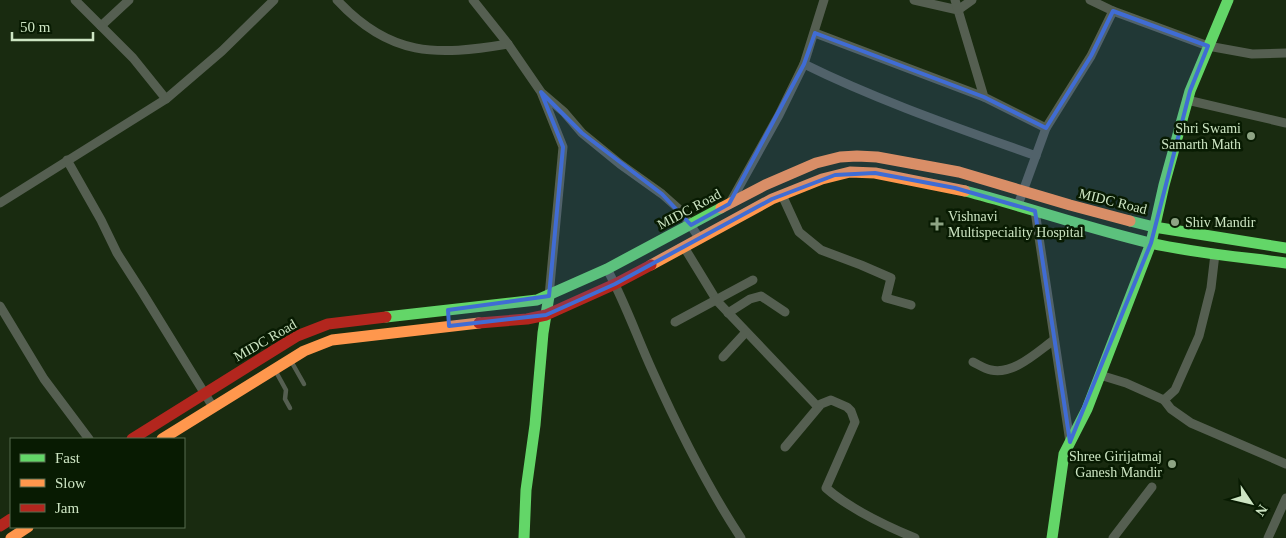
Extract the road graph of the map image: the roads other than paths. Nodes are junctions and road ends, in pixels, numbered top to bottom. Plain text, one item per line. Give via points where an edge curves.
1 (75, 0) edge
2 (129, 0) edge
3 (274, 0) edge
4 (337, 0) edge
5 (474, 0) edge
6 (824, 0) edge
7 (914, 0) edge
8 (955, 0) edge
9 (972, 0) edge
10 (1090, 0) edge
11 (1228, 0) edge
12 (958, 10) junction
13 (1113, 11) junction
14 (101, 26) junction
15 (815, 33) junction
16 (508, 44) junction
17 (1208, 46) junction
18 (1286, 53) edge
19 (804, 64) junction
20 (541, 92) junction
21 (984, 97) junction
22 (166, 99) junction
23 (1187, 100) junction
24 (1286, 123) edge
25 (1046, 128) junction
26 (1036, 156) junction
27 (67, 160) junction
28 (1023, 190) junction
29 (782, 195) junction
30 (0, 203) edge
31 (729, 204) junction
32 (1018, 205) junction
33 (1035, 211) junction
34 (691, 225) junction
35 (1154, 227) junction
36 (700, 239) junction
37 (1151, 242) junction
38 (684, 247) junction
39 (1286, 248) edge
40 (1215, 254) junction
41 (1286, 263) edge
42 (607, 270) junction
43 (753, 280) dead end
44 (615, 284) junction
45 (549, 296) junction
46 (717, 301) junction
47 (911, 305) dead end
48 (0, 306) edge
49 (448, 310) junction
50 (785, 312) dead end
51 (728, 313) junction
52 (546, 315) junction
53 (675, 322) dead end
54 (449, 326) junction
55 (746, 332) junction
56 (1054, 340) junction
57 (723, 357) dead end
58 (290, 359) junction
59 (973, 362) dead end
60 (275, 369) junction
61 (1100, 375) junction
62 (304, 384) dead end
63 (205, 394) junction
64 (1164, 400) junction
65 (213, 407) junction
66 (818, 407) junction
67 (290, 408) dead end
68 (88, 438) edge
69 (134, 438) edge
70 (164, 438) edge
71 (1070, 442) junction
72 (785, 447) dead end
73 (1286, 464) edge
74 (1152, 487) dead end
75 (1286, 498) edge
76 (26, 528) edge
77 (11, 538) edge
78 (524, 538) edge
79 (741, 538) edge
80 (915, 538) edge
81 (1052, 538) edge
82 (1112, 538) edge
83 (1268, 538) edge

1 - 14 street
2 - 14 street
3 - 22 street
4 - 16 street via 379,36 405,46 445,51
5 - 16 street
6 - 15 street
7 - 12 street
8 - 12 street
9 - 12 street
10 - 13 street
11 - 17 main road
12 - 21 street
13 - 17 street
13 - 25 street via 1091,56
14 - 22 street via 133,58
15 - 19 street
15 - 21 street
16 - 20 street
17 - 18 street via 1252,54
17 - 23 main road
19 - 26 street via 890,103
19 - 31 street
20 - 34 street via 582,133 662,194
20 - 45 street via 563,147
21 - 25 street
22 - 27 street
23 - 24 street
23 - 35 main road
25 - 26 street
26 - 28 street
27 - 30 street
27 - 63 street via 117,253
28 - 31 main road, MIDC Road via 958,172 857,156 816,163
28 - 32 street
28 - 35 main road, MIDC Road
29 - 32 main road, MIDC Road via 850,172 876,173 955,188
29 - 36 main road, MIDC Road
29 - 47 street via 800,232 821,250 891,278 886,298
31 - 34 main road, MIDC Road
32 - 33 main road, MIDC Road
33 - 37 main road, MIDC Road
33 - 56 street
34 - 36 street
34 - 42 main road, MIDC Road
35 - 37 main road
35 - 39 main road, MIDC Road
36 - 38 main road, MIDC Road
37 - 40 main road, MIDC Road
37 - 61 main road
38 - 44 main road, MIDC Road
38 - 46 street
40 - 41 main road, MIDC Road
40 - 64 street via 1211,288 1199,336 1175,390
42 - 44 street
42 - 45 main road, MIDC Road
43 - 46 street
44 - 52 main road, MIDC Road
44 - 79 street via 699,468
45 - 49 main road, MIDC Road
45 - 52 main road
46 - 51 street
46 - 53 street
48 - 68 street via 44,379
49 - 54 main road
49 - 63 main road, MIDC Road via 328,324 297,336
50 - 51 street via 761,296
51 - 55 street
52 - 54 main road, MIDC Road
52 - 78 main road via 526,490
54 - 58 main road, MIDC Road via 332,340
55 - 57 street
55 - 66 street
56 - 59 street via 1021,364 1006,369 992,370
56 - 71 street
58 - 60 main road, MIDC Road
58 - 62 lane
60 - 65 main road, MIDC Road
60 - 67 lane via 286,390 285,399
61 - 64 street
61 - 71 main road
63 - 65 street
63 - 69 main road, MIDC Road
64 - 73 street via 1191,423
65 - 70 main road, MIDC Road
66 - 72 street
66 - 80 street via 831,400 842,404 851,411 855,422 826,488 873,520
71 - 81 main road via 1064,454
74 - 82 street
75 - 83 street
76 - 77 main road

